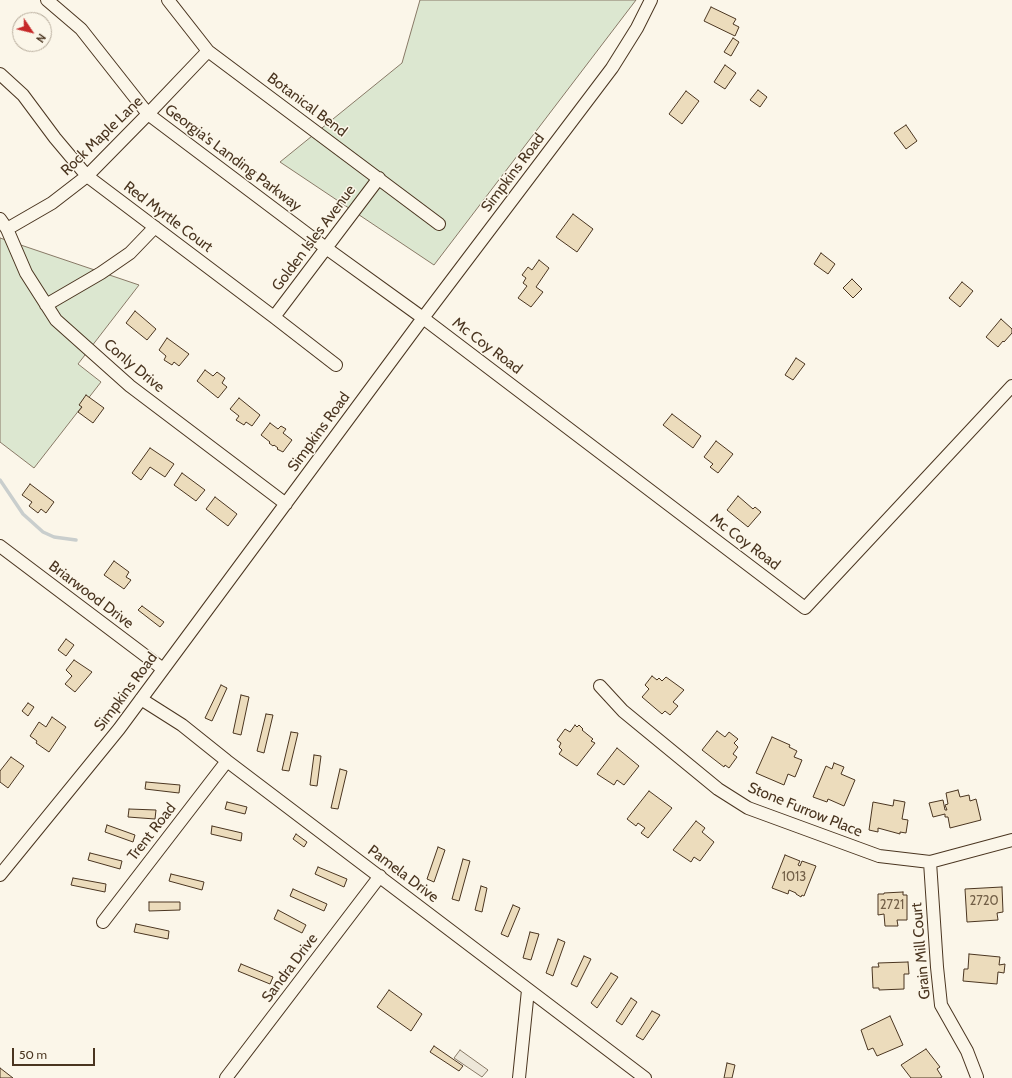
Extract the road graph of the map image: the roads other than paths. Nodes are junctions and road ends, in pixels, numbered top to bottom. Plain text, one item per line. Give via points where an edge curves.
1 (47, 0) edge
2 (168, 0) edge
3 (651, 0) edge
4 (208, 51) junction
5 (0, 74) edge
6 (148, 114) junction
7 (87, 176) junction
8 (379, 178) junction
9 (0, 219) edge
10 (439, 224) dead end
11 (155, 227) junction
12 (7, 229) junction
13 (326, 248) junction
14 (46, 305) junction
15 (274, 317) junction
16 (424, 318) junction
17 (336, 365) dead end
18 (1012, 386) edge
19 (286, 504) junction
20 (0, 546) edge
21 (163, 669) junction
22 (600, 686) dead end
23 (141, 699) junction
24 (227, 761) junction
25 (1012, 840) edge
26 (930, 862) junction
27 (0, 875) edge
28 (380, 876) junction
29 (103, 922) dead end
30 (528, 990) junction
31 (228, 1077) edge
32 (977, 1077) edge
33 (519, 1078) edge
34 (645, 1078) edge

1 - 6 street, Georgia's Landing Parkway via 81,29
2 - 4 street, Botanical Bend
3 - 16 street, Simpkins Road via 612,68
4 - 6 street, Rock Maple Lane
4 - 8 street, Botanical Bend
5 - 7 street, Red Myrtle Court via 23,94
6 - 7 street, Rock Maple Lane
6 - 13 street, Georgia's Landing Parkway
7 - 11 street, Red Myrtle Court
7 - 12 street, Rock Maple Lane via 52,204
8 - 10 street, Botanical Bend
8 - 13 street, Golden Isles Avenue
9 - 12 street, Conly Drive
11 - 14 street via 130,253
11 - 15 street, Red Myrtle Court
12 - 14 street, Conly Drive via 26,273
13 - 15 street, Golden Isles Avenue
13 - 16 street, Georgia's Landing Parkway
14 - 19 street, Conly Drive via 56,320 130,386
15 - 17 street, Red Myrtle Court
16 - 18 street, Mc Coy Road via 805,608
16 - 19 street, Simpkins Road
19 - 21 street, Simpkins Road
20 - 21 street, Briarwood Drive
21 - 23 street, Simpkins Road
22 - 26 street, Stone Furrow Place via 623,711 718,789 748,808 879,856
23 - 24 street, Pamela Drive via 182,725
23 - 27 street, Simpkins Road
24 - 28 street, Pamela Drive
24 - 29 street, Trent Road
25 - 26 street, Stone Furrow Place
26 - 32 street, Grain Mill Court via 941,1005 967,1051
28 - 30 street, Pamela Drive
28 - 31 street, Sandra Drive
30 - 33 street
30 - 34 street, Pamela Drive

